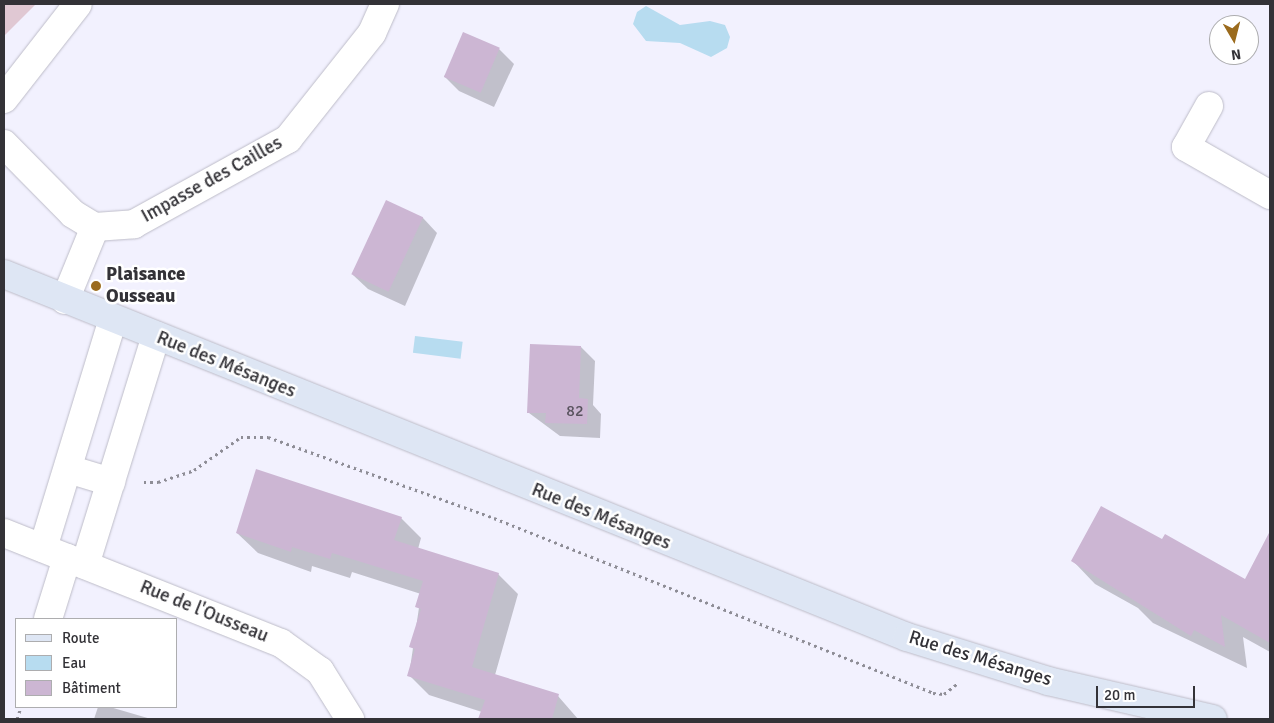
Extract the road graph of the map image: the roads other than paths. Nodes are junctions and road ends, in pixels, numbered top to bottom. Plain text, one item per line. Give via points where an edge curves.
1 (78, 4) edge
2 (385, 4) edge
3 (4, 99) edge
4 (1209, 106) dead end
5 (4, 144) edge
6 (1270, 195) edge
7 (95, 228) junction
8 (4, 274) edge
9 (66, 300) junction
10 (113, 319) junction
11 (156, 336) junction
12 (68, 469) junction
13 (111, 482) junction
14 (4, 533) edge
15 (65, 557) junction
16 (48, 618) edge
17 (350, 719) edge
18 (1212, 719) edge

1 - 3 street
2 - 7 street, Impasse des Cailles via 372,33 288,139 134,224
4 - 6 street via 1186,147
5 - 7 street via 73,214
7 - 9 street
8 - 9 main road, Rue des Mésanges
9 - 10 main road, Rue des Mésanges
10 - 11 main road, Rue des Mésanges
10 - 12 street
11 - 13 street
11 - 18 main road, Rue des Mésanges via 825,607 986,663
12 - 13 street
12 - 15 street
13 - 15 street
14 - 15 street, Rue de l'Ousseau
15 - 16 street
15 - 17 street, Rue de l'Ousseau via 281,643 320,671

